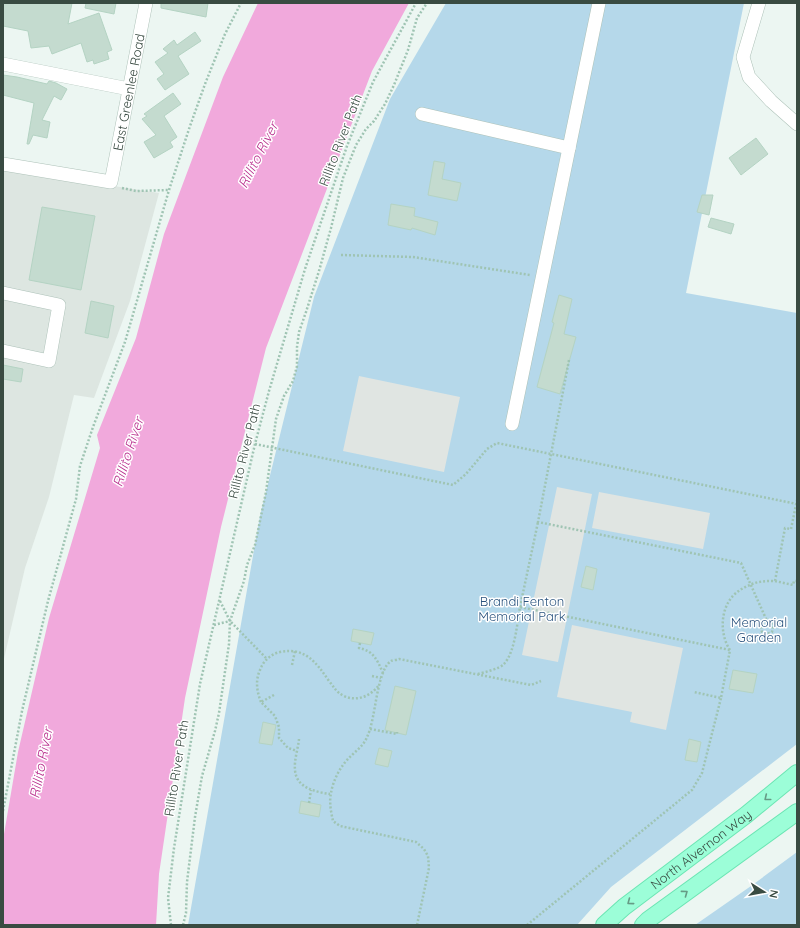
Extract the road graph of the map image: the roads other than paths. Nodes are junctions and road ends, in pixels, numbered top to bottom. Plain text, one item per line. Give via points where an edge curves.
1 (146, 3) edge
2 (599, 3) edge
3 (759, 3) edge
4 (3, 64) edge
5 (129, 89) junction
6 (422, 114) dead end
7 (797, 124) edge
8 (569, 148) junction
9 (3, 164) edge
10 (3, 293) edge
11 (3, 351) edge
12 (512, 424) dead end
13 (797, 773) edge
14 (797, 812) edge
15 (604, 925) edge
16 (642, 925) edge

1 - 5 street, East Greenlee Road
2 - 8 street
3 - 7 street via 743,57 749,77 771,102
4 - 5 street
5 - 9 street, East Greenlee Road via 111,182
6 - 8 street
8 - 12 street
10 - 11 street via 59,305 49,361
13 -> 15 main road, North Alvernon Way
16 -> 14 main road, North Alvernon Way

